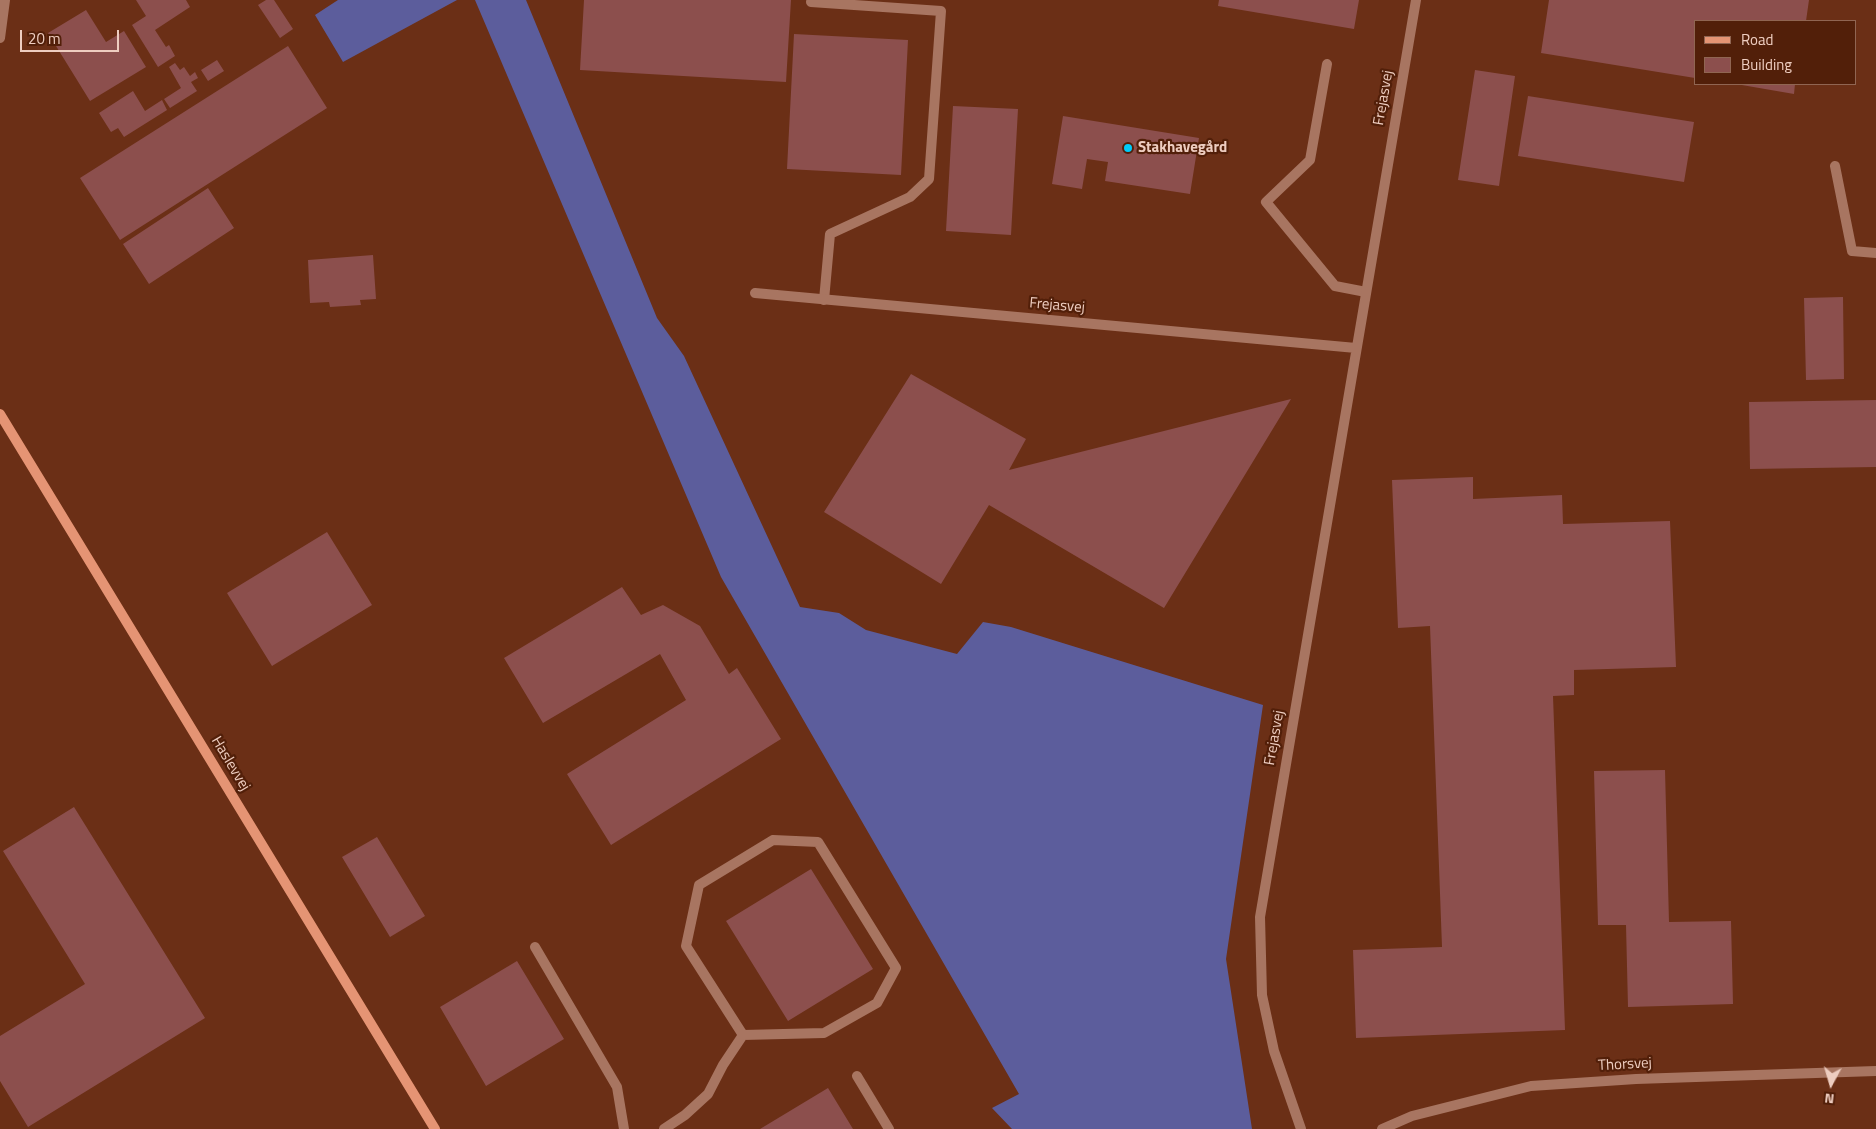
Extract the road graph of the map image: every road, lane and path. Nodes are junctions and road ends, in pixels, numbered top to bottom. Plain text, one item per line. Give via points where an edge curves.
1 (5, 0) edge
2 (1416, 0) edge
3 (811, 2) dead end
4 (0, 38) edge
5 (1327, 64) dead end
6 (1835, 166) dead end
7 (1876, 253) edge
8 (1366, 292) junction
9 (754, 293) dead end
10 (824, 300) junction
11 (1356, 348) junction
12 (0, 414) edge
13 (535, 947) dead end
14 (742, 1035) junction
15 (1876, 1072) edge
16 (857, 1076) dead end
17 (434, 1129) edge
18 (624, 1129) edge
19 (664, 1129) edge
20 (889, 1129) edge
21 (1301, 1129) edge
22 (1382, 1129) edge

1 - 4 street
2 - 8 street, Frejasvej
3 - 10 street via 941,11 929,179 910,197 830,234
5 - 8 street via 1310,160 1266,202 1334,286
6 - 7 street via 1852,251
8 - 11 street, Frejasvej
9 - 10 street, Frejasvej
10 - 11 street, Frejasvej
11 - 21 street, Frejasvej via 1260,917 1262,995 1274,1051
12 - 17 street, Haslevvej
13 - 18 street via 617,1087
14 - 14 street via 686,946 699,885 773,840 818,842 896,968 877,1002 824,1033
14 - 19 street via 708,1094 685,1116
15 - 22 street, Thorsvej via 1636,1079 1531,1086 1412,1116
16 - 20 street

